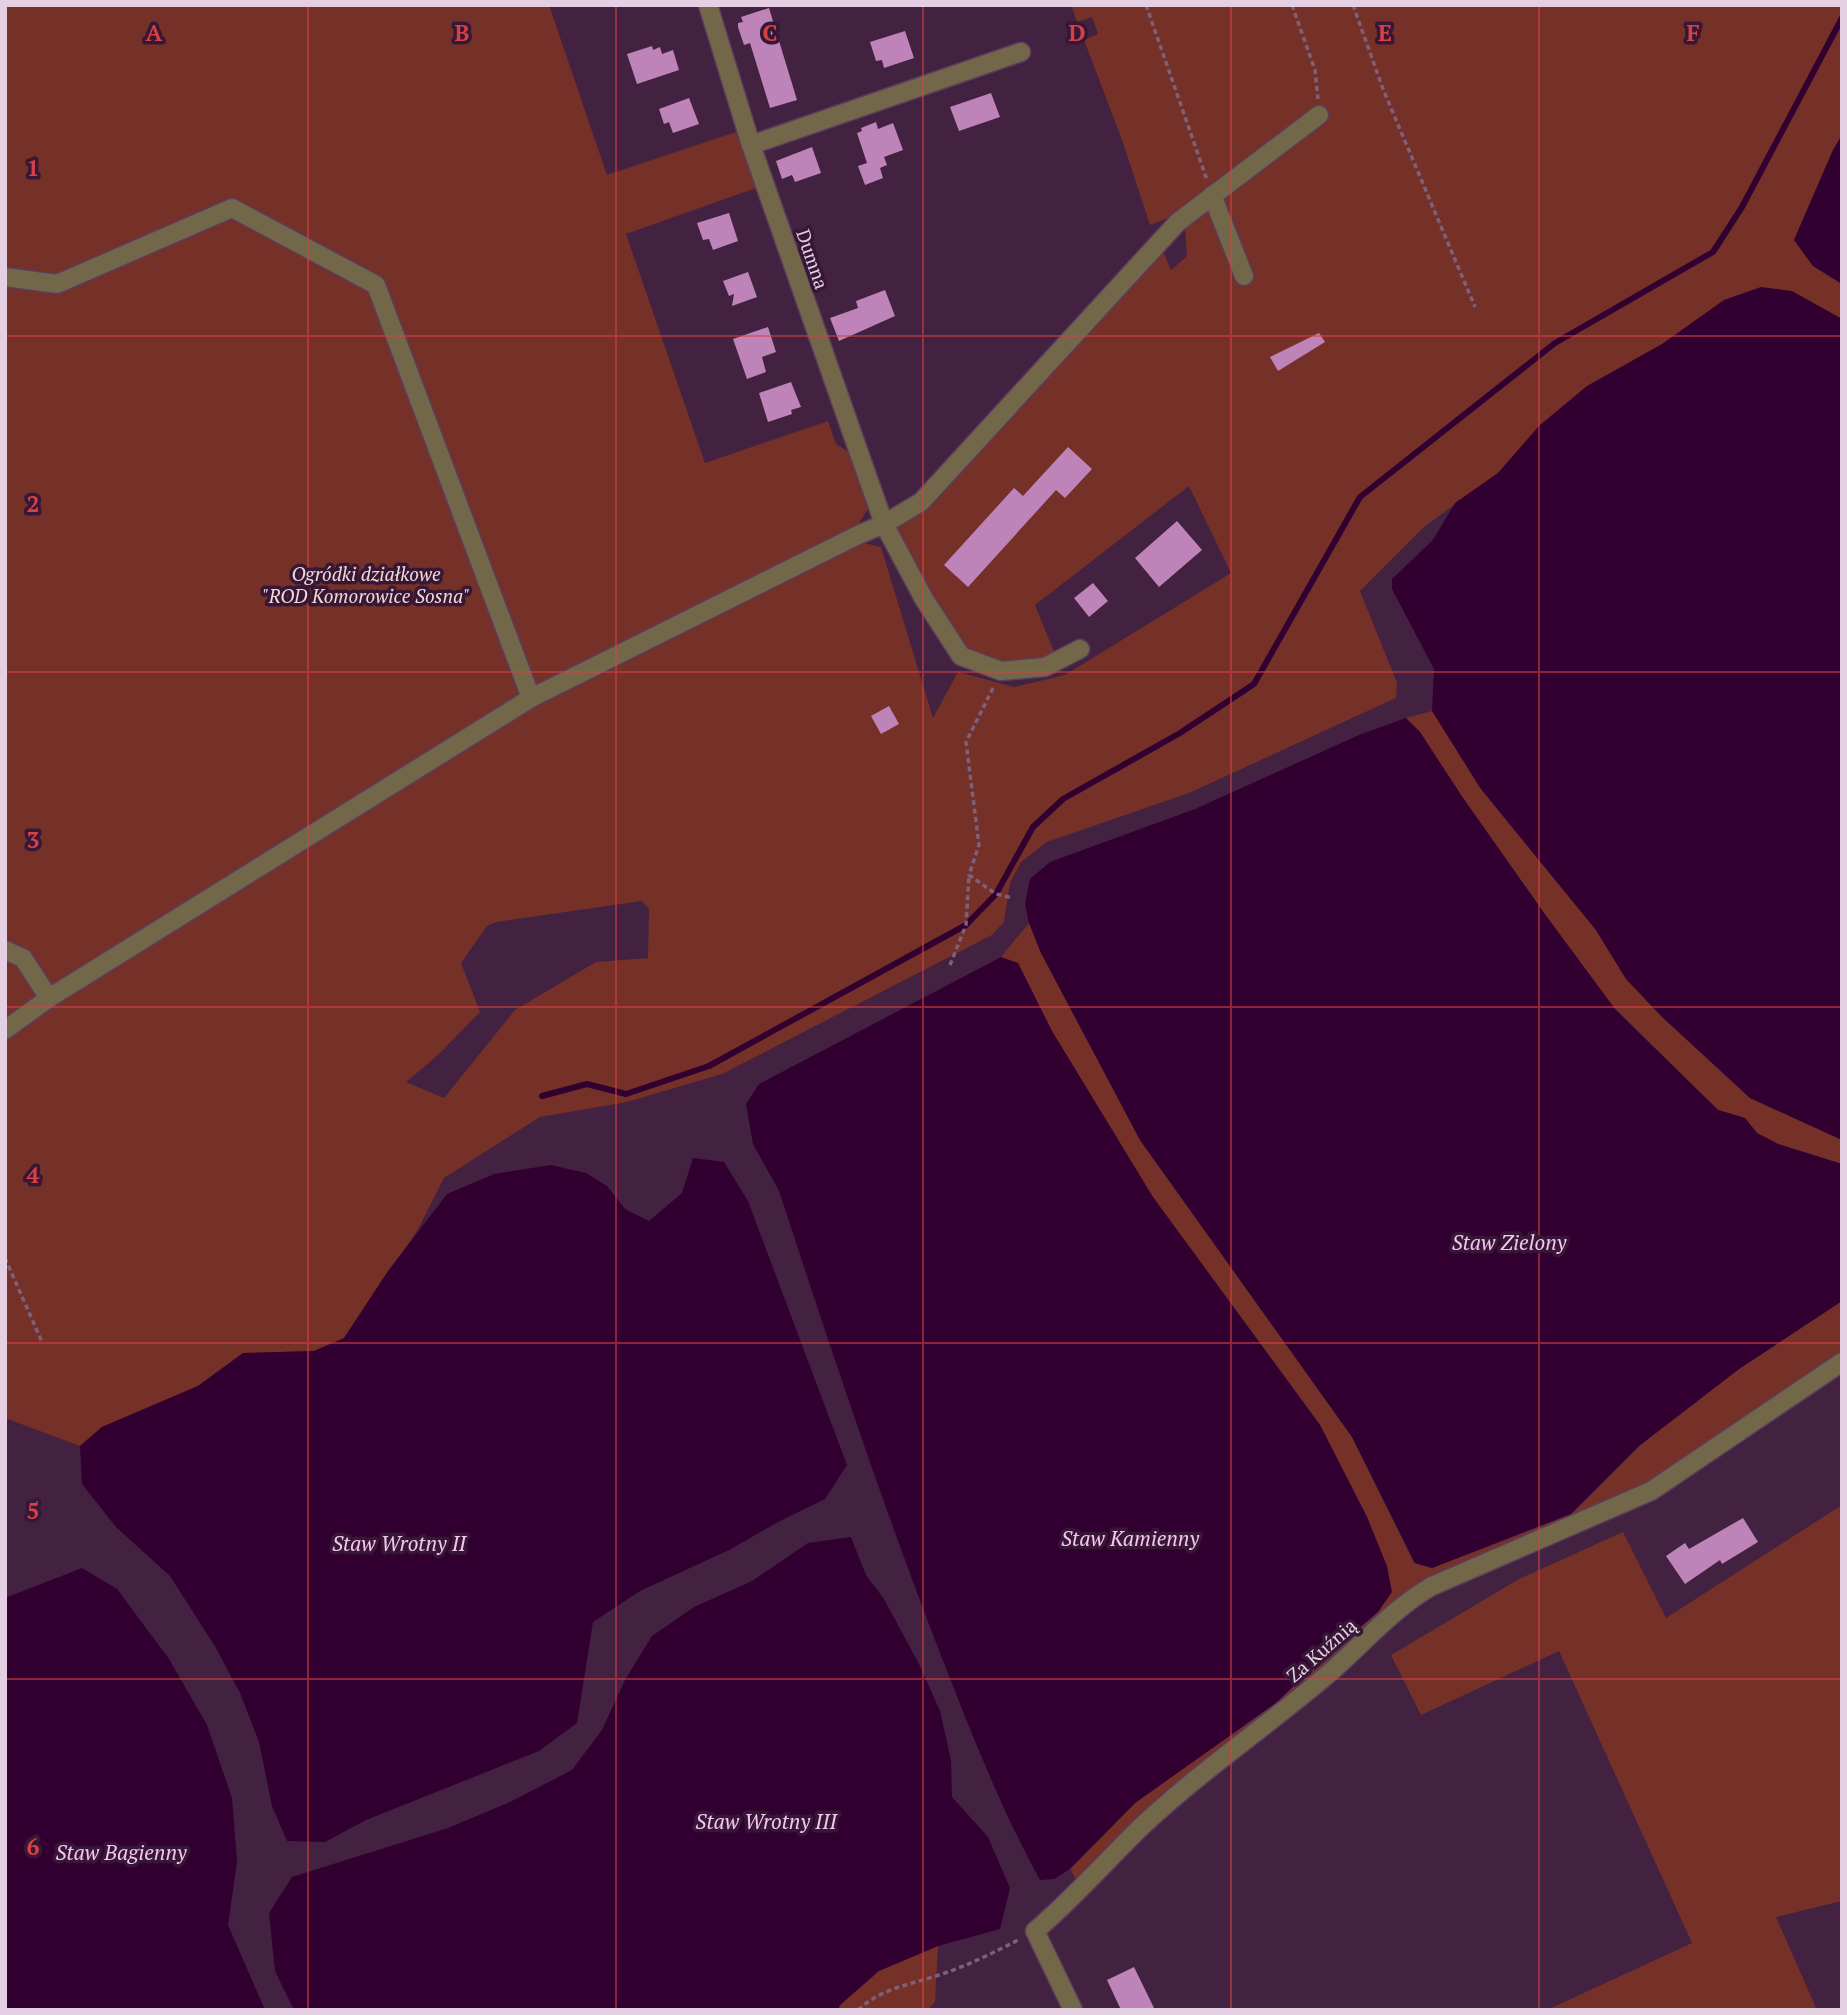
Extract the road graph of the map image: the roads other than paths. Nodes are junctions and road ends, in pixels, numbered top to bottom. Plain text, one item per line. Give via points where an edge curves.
1 (708, 5) edge
2 (1021, 52) dead end
3 (1319, 115) road end
4 (751, 145) junction
5 (1212, 195) junction
6 (1244, 276) dead end
7 (5, 277) edge
8 (884, 524) junction
9 (1080, 649) dead end
10 (530, 698) junction
11 (5, 950) edge
12 (49, 998) junction
13 (5, 1030) edge
14 (1842, 1362) edge
15 (1073, 2010) edge

1 - 4 street, Dumna
2 - 4 street
3 - 5 street
4 - 8 street, Dumna
5 - 6 street
5 - 8 street via 1156,244 921,502
7 - 10 street via 57,285 232,208 376,285
8 - 9 street, Dumna via 961,656 1001,671 1045,667
8 - 10 street
10 - 12 street
11 - 12 street via 23,958
12 - 13 street
14 - 15 street, Za Kuźnią via 1651,1490 1408,1600 1327,1675 1142,1827 1035,1931

